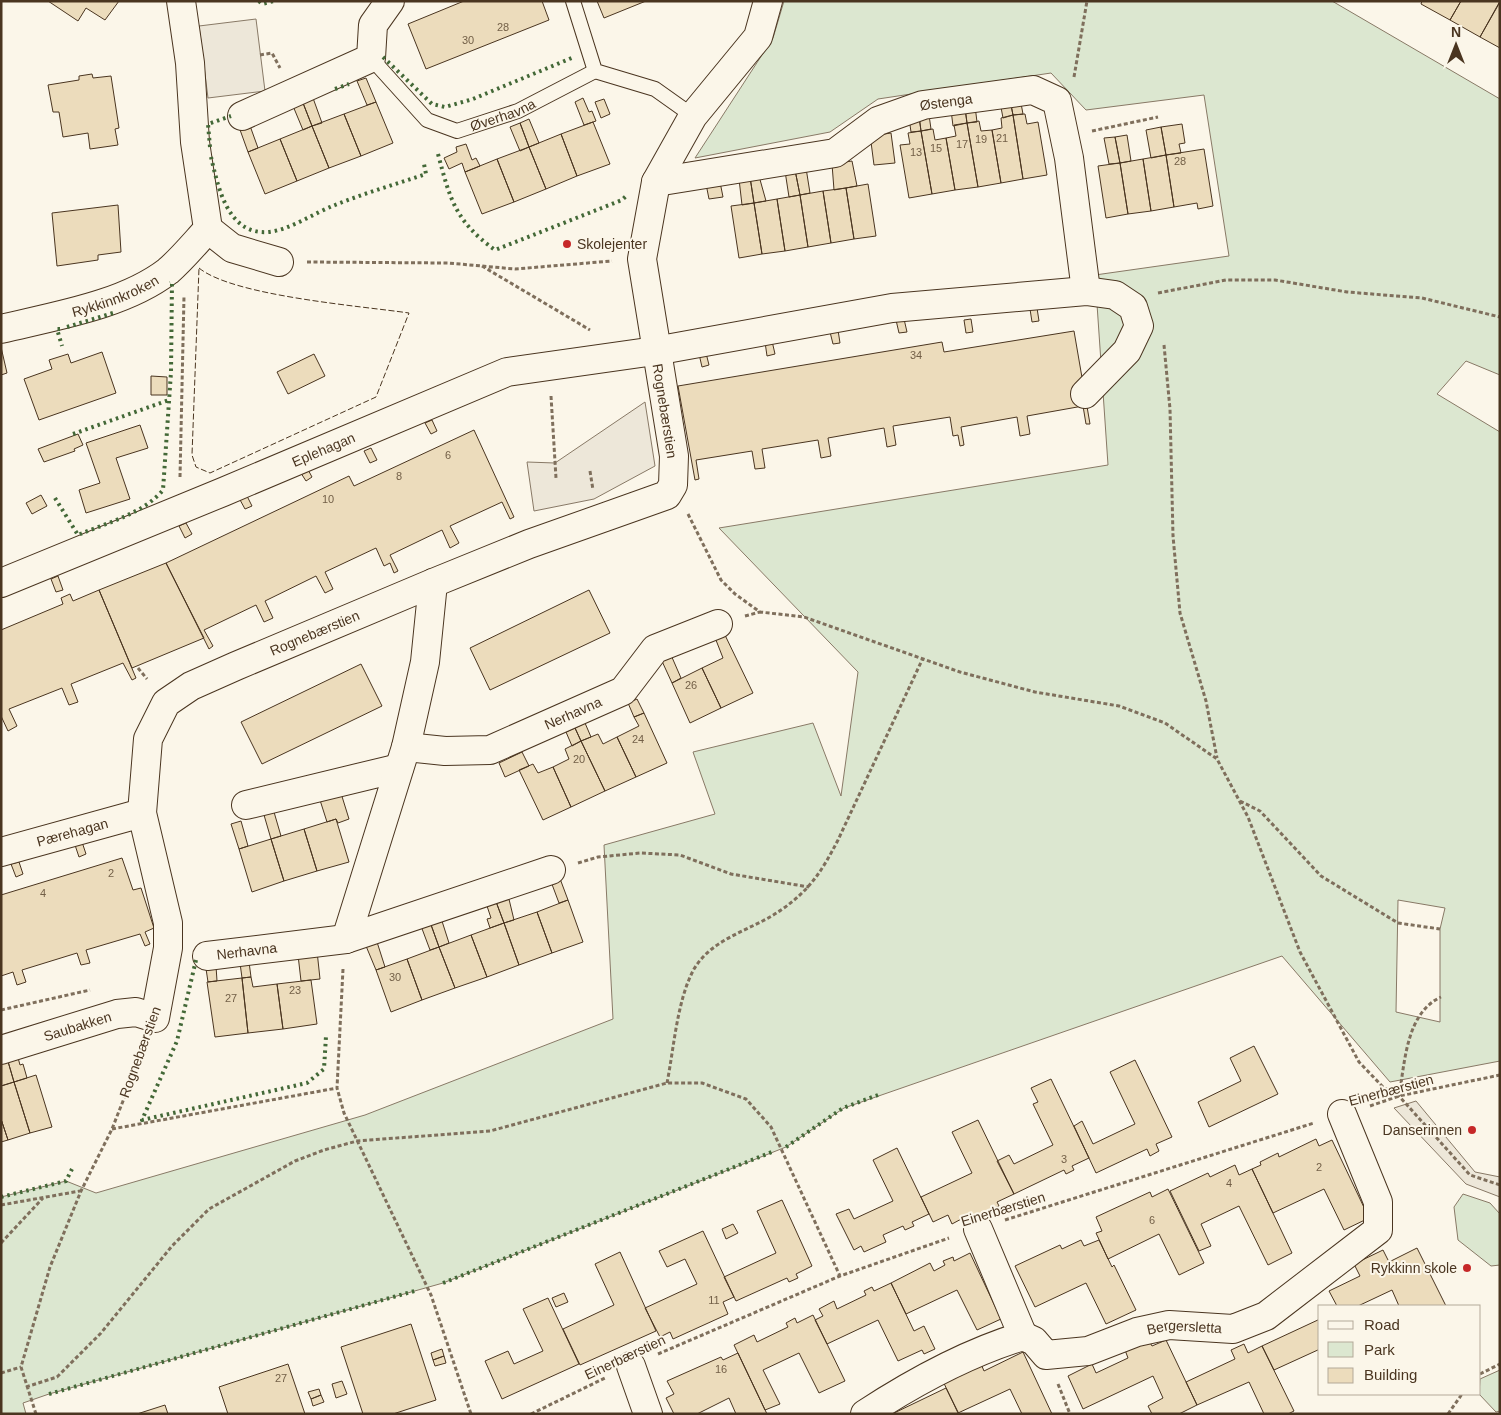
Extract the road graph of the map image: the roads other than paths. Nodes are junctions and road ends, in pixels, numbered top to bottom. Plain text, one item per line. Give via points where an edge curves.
1 (181, 1) edge
2 (390, 1) edge
3 (573, 1) edge
4 (768, 1) edge
5 (371, 58) junction
6 (595, 71) junction
7 (242, 116) dead end
8 (693, 116) junction
9 (656, 182) junction
10 (208, 229) junction
11 (278, 262) road end
12 (1086, 291) junction
13 (1, 329) edge
14 (643, 352) junction
15 (1086, 394) dead end
16 (1, 583) edge
17 (433, 583) junction
18 (718, 624) dead end
19 (403, 757) junction
20 (246, 805) dead end
21 (142, 813) junction
22 (1, 852) edge
23 (551, 870) road end
24 (346, 939) junction
25 (207, 956) dead end
26 (155, 1018) joint
27 (1, 1050) edge
28 (1342, 1114) road end
29 (978, 1229) road end
30 (1023, 1336) junction
31 (631, 1366) road end
32 (648, 1414) edge
33 (865, 1414) edge

1 - 10 street via 190,63 195,142
2 - 5 street via 373,25
3 - 6 lane
4 - 8 street, Rognebærstien via 758,36
5 - 6 lane, Øverhavna via 426,120 456,131 518,111
5 - 7 street
6 - 8 lane via 655,89
8 - 9 street, Rognebærstien
9 - 12 street, Østenga via 836,153 878,121 923,105 1033,90 1057,101
9 - 14 street, Rognebærstien via 642,259
10 - 11 street via 232,248
10 - 13 street, Rykkinnkroken via 168,270 144,286 116,298
12 - 14 street via 892,308
12 - 15 street via 1115,295 1132,307 1139,326 1127,351
14 - 16 street, Eplehagan via 507,372
14 - 17 street, Rognebærstien via 674,456 673,485 667,496 529,544
17 - 19 street via 425,662
17 - 21 street, Rognebærstien via 191,686 166,703 148,739
18 - 19 street, Nerhavna via 654,649 623,691 490,750 445,751
19 - 20 street, Nerhavna
19 - 24 street
21 - 22 street, Pærehagan
21 - 26 street, Rognebærstien via 168,924 168,948
23 - 24 street, Nerhavna
24 - 25 street, Nerhavna
26 - 27 street, Saubakken via 136,1012 117,1014
28 - 30 street, Bergersletta via 1378,1202 1378,1230 1266,1316 1233,1329 1169,1325 1137,1332 1088,1352 1046,1355 1034,1341
29 - 30 street
30 - 33 street via 987,1347 892,1396
31 - 32 street

